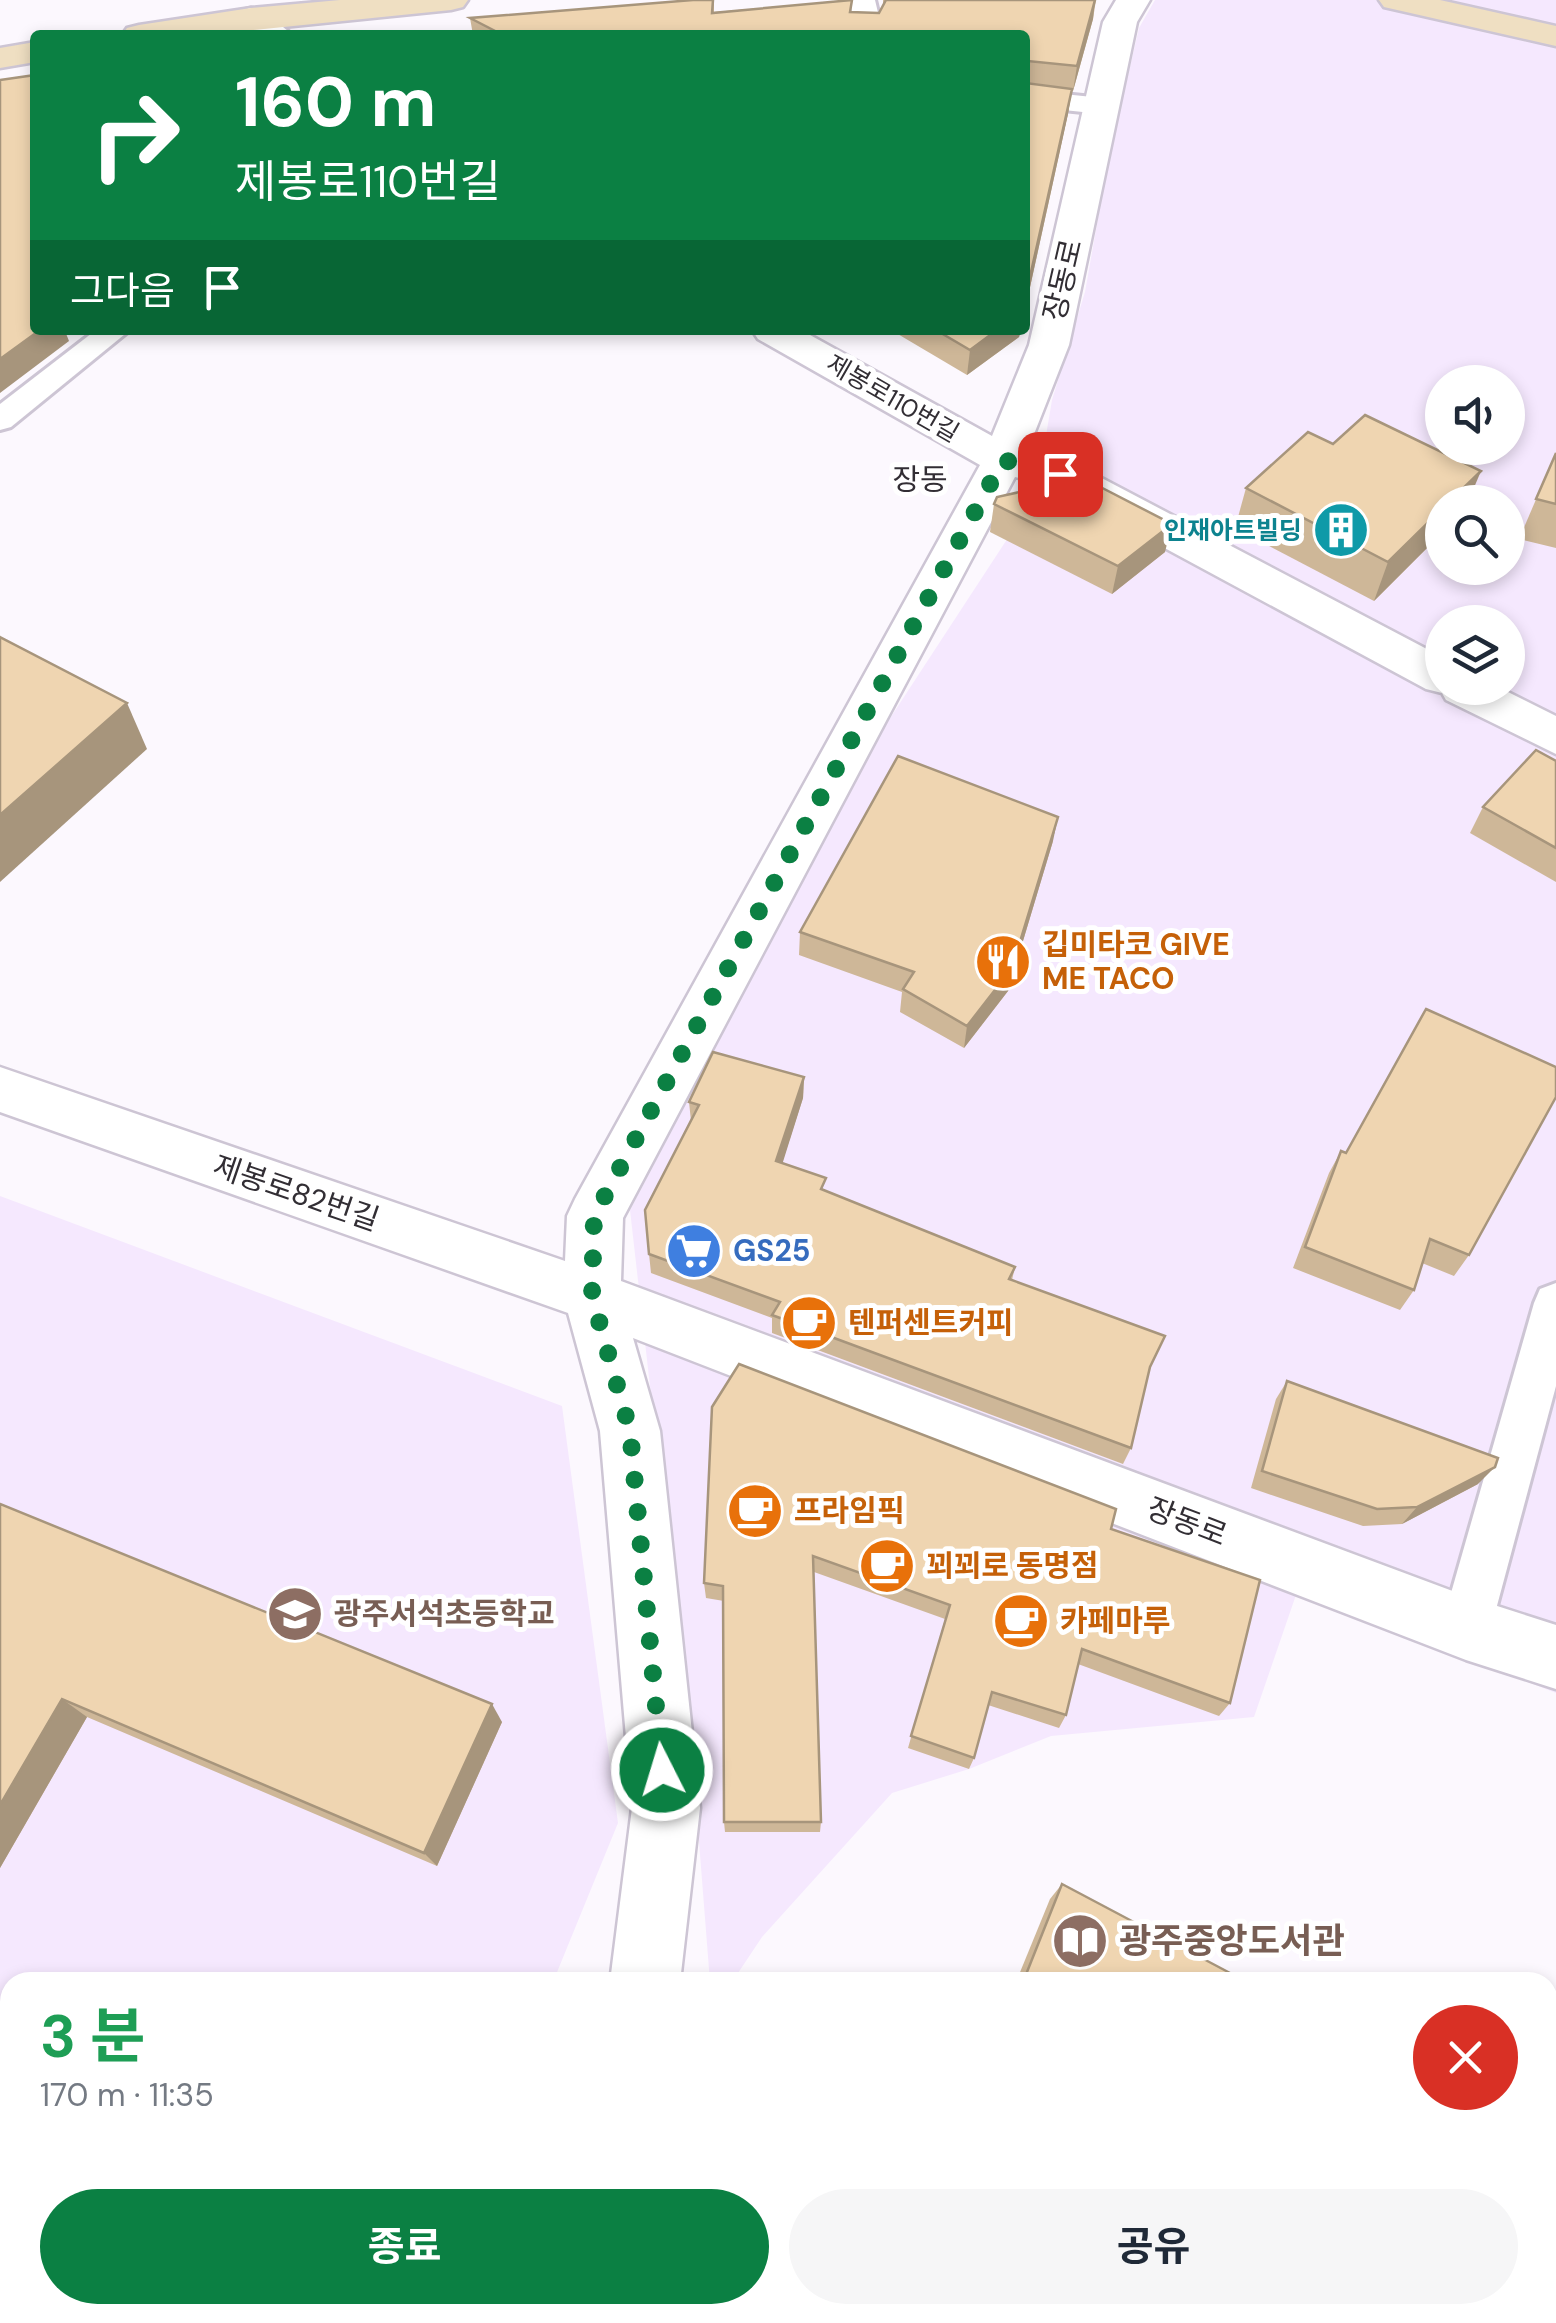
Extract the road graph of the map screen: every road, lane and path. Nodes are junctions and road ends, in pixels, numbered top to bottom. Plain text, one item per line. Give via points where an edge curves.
1 (451, 0) edge
2 (862, 0) edge
3 (1133, 0) edge
4 (1396, 0) edge
5 (1483, 0) edge
6 (264, 26) edge
7 (208, 30) edge
8 (866, 30) edge
9 (1554, 36) edge
10 (30, 53) edge
11 (0, 58) edge
12 (1030, 99) edge
13 (1102, 106) junction
14 (109, 335) edge
15 (781, 335) edge
16 (0, 420) edge
17 (1003, 460) junction
18 (1425, 668) edge
19 (1494, 705) edge
20 (1556, 738) edge
21 (0, 1089) edge
22 (592, 1296) junction
23 (1556, 1303) edge
24 (1466, 1628) junction
25 (1556, 1657) edge
26 (646, 1972) edge

1 - 6 street
2 - 8 lane
3 - 13 street, 장동로 via 1120,22
4 - 9 street
5 - 9 street
6 - 7 street
10 - 11 street
12 - 13 lane
13 - 17 street, 장동로 via 1048,345
14 - 16 lane
15 - 17 street, 제봉로110번길
17 - 18 street, 제봉로110번길 via 1060,474
17 - 22 street, 장동로 via 594,1216
19 - 20 street
21 - 22 street, 제봉로82번길
22 - 24 street, 장동로
22 - 26 street, 장동로 via 630,1431 666,1808
23 - 24 lane
24 - 25 street, 장동로

